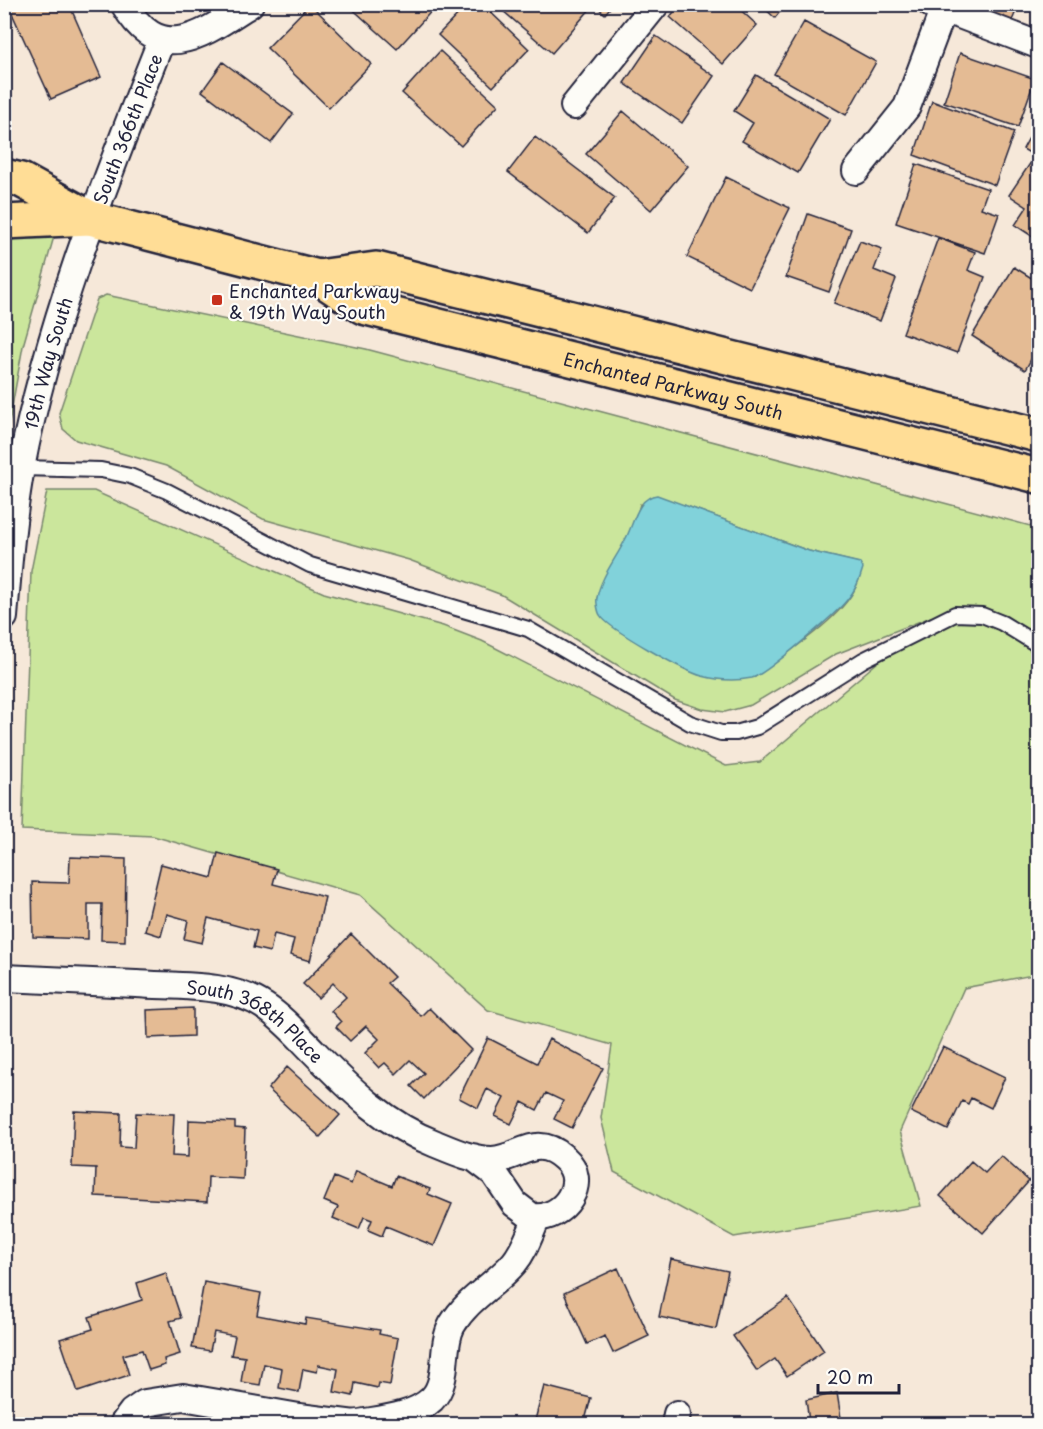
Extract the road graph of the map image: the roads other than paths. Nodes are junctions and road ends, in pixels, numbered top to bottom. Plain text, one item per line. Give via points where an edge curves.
1 (124, 4) edge
2 (250, 4) edge
3 (656, 4) edge
4 (937, 8) edge
5 (161, 41) junction
6 (1038, 45) edge
7 (573, 106) dead end
8 (856, 171) dead end
9 (4, 176) edge
10 (90, 218) junction
11 (4, 222) edge
12 (318, 276) junction
13 (1038, 435) edge
14 (21, 468) junction
15 (1038, 476) edge
16 (4, 617) edge
17 (1038, 645) edge
18 (4, 978) edge
19 (473, 1157) junction
20 (537, 1218) junction
21 (355, 1424) edge
22 (123, 1425) edge

1 - 5 street via 140,27
2 - 5 street via 190,38
3 - 7 street
4 - 6 street
4 - 8 street via 907,107
5 - 10 street, South 366th Place
9 - 10 main road, Enchanted Parkway South via 21,180
10 - 11 main road, Enchanted Parkway South
10 - 12 main road, Enchanted Parkway South
10 - 14 street, 19th Way South via 52,342
12 - 13 main road, Enchanted Parkway South via 376,269
12 - 15 main road, Enchanted Parkway South via 363,307
14 - 16 street, 19th Way South
14 - 17 lane via 101,470 130,476 310,565 528,629 690,723 721,733 757,727 863,660 955,614 982,615
18 - 19 street, South 368th Place via 212,989 248,997 275,1014 376,1111 430,1142
19 - 20 street, South 368th Place via 500,1179 521,1211
19 - 20 street, South 368th Place via 495,1160 536,1146 564,1158 575,1174 574,1193 558,1211
20 - 21 street via 514,1263 481,1291 454,1323 434,1397 407,1413
21 - 22 street via 183,1397 145,1402

